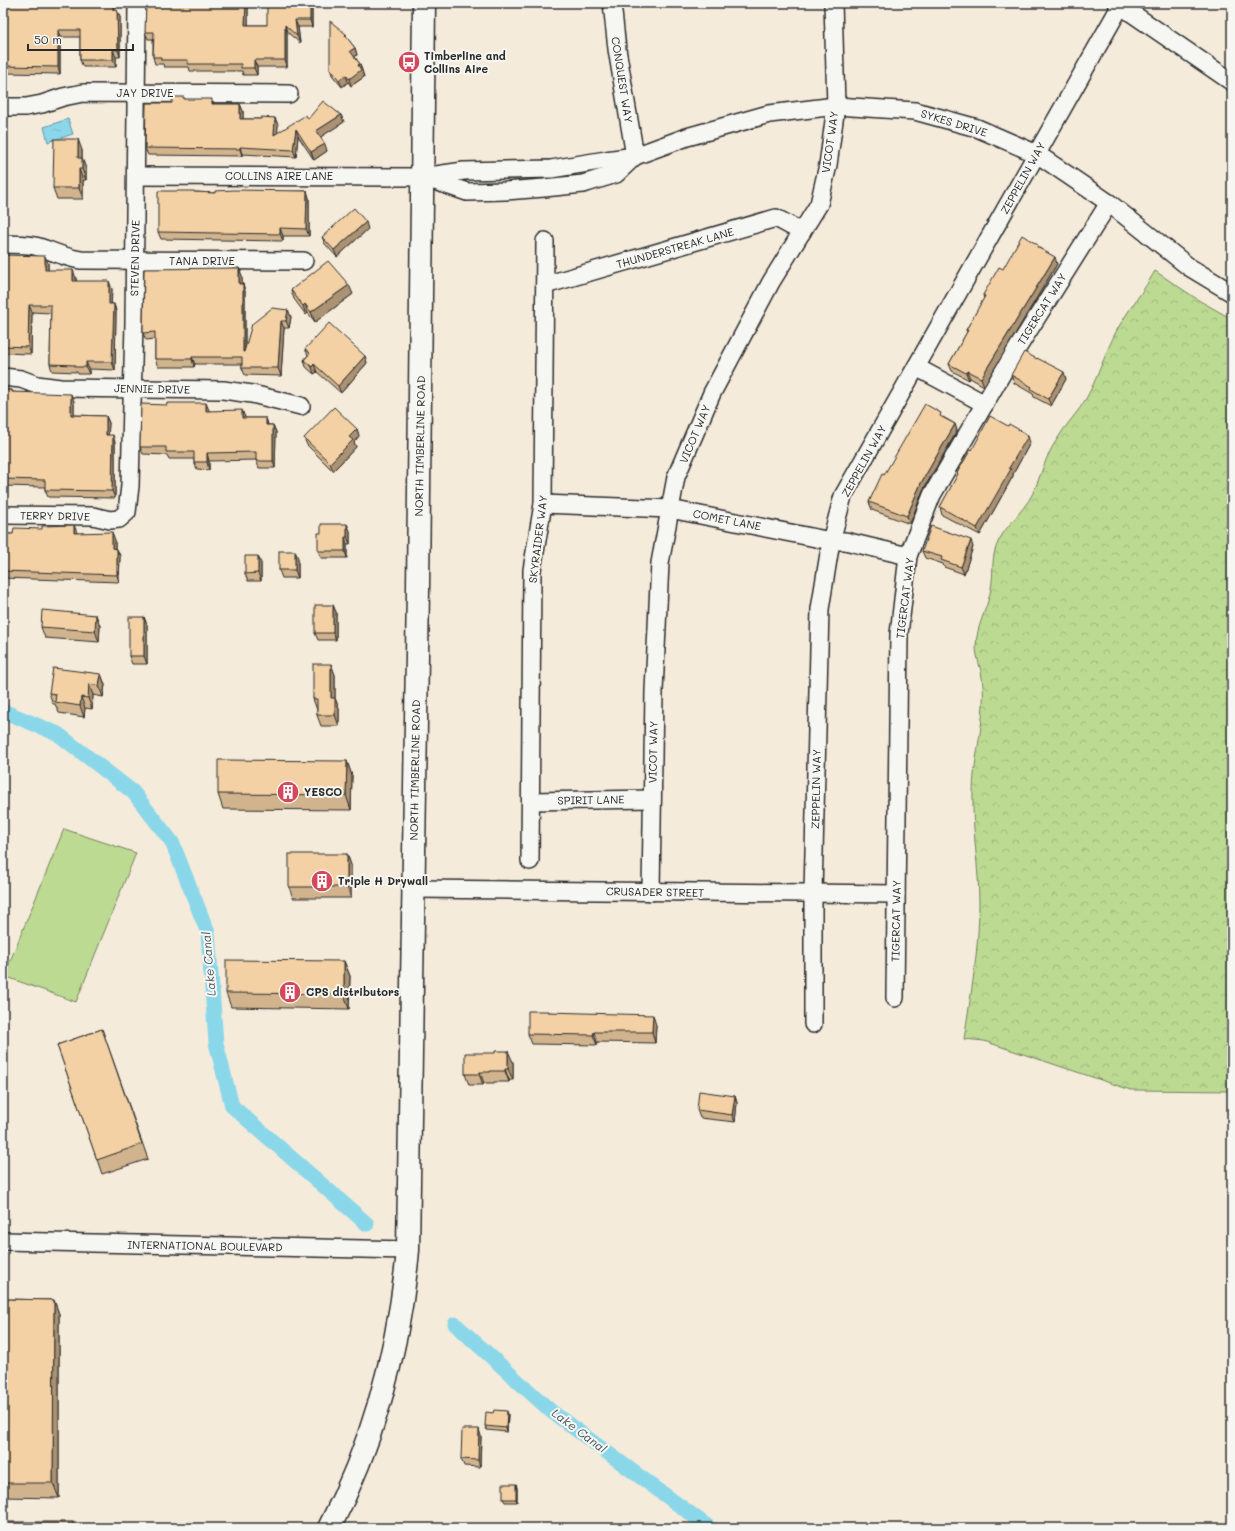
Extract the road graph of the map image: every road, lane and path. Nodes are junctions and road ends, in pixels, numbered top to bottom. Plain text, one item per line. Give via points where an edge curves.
1 (138, 3) edge
2 (424, 3) edge
3 (612, 3) edge
4 (833, 3) edge
5 (1119, 4) edge
6 (1232, 82) edge
7 (136, 93) junction
8 (289, 94) dead end
9 (836, 106) junction
10 (3, 107) edge
11 (1037, 154) junction
12 (635, 156) junction
13 (136, 176) junction
14 (422, 177) junction
15 (1109, 203) junction
16 (802, 232) junction
17 (545, 240) dead end
18 (3, 244) edge
19 (135, 260) junction
20 (304, 261) dead end
21 (545, 285) junction
22 (1232, 294) edge
23 (916, 367) junction
24 (3, 378) edge
25 (132, 389) junction
26 (985, 404) junction
27 (301, 406) dead end
28 (544, 504) junction
29 (670, 509) junction
30 (127, 512) joint
31 (3, 516) edge
32 (831, 541) junction
33 (908, 556) junction
34 (652, 799) junction
35 (531, 802) junction
36 (530, 861) dead end
37 (414, 890) junction
38 (651, 892) junction
39 (813, 893) junction
40 (896, 894) junction
41 (895, 998) dead end
42 (813, 1024) dead end
43 (3, 1241) edge
44 (408, 1250) junction
45 (329, 1528) edge

1 - 7 street, STEVEN DRIVE
2 - 14 main road, NORTH TIMBERLINE ROAD
3 - 12 street, CONQUEST WAY via 616,50
4 - 9 street, VICOT WAY
5 - 6 street
5 - 11 street, ZEPPELIN WAY
7 - 8 street, JAY DRIVE
7 - 10 street, JAY DRIVE via 83,93 26,107
7 - 13 street, STEVEN DRIVE
9 - 11 street, SYKES DRIVE via 915,110 977,128
9 - 12 street, SYKES DRIVE via 769,114
9 - 16 street, VICOT WAY via 828,165 819,204
11 - 15 street, SYKES DRIVE
11 - 23 street, ZEPPELIN WAY
12 - 14 street, COLLINS AIRE LANE via 616,174 583,184 544,188 467,192
13 - 14 street, COLLINS AIRE LANE
13 - 19 street, STEVEN DRIVE
14 - 37 main road, NORTH TIMBERLINE ROAD
15 - 22 street, SYKES DRIVE via 1189,267
15 - 26 street, TIGERCAT WAY
16 - 21 street, THUNDERSTREAK LANE via 776,218
16 - 29 street, VICOT WAY via 771,282 712,393 676,478
17 - 21 street, SKYRAIDER WAY
18 - 19 street, TANA DRIVE via 36,246 69,258
19 - 20 street, TANA DRIVE
19 - 25 street, STEVEN DRIVE
21 - 28 street, SKYRAIDER WAY
23 - 26 street
23 - 32 street, ZEPPELIN WAY via 843,496
24 - 25 street, JENNIE DRIVE via 21,379 37,385 60,388
25 - 27 street, JENNIE DRIVE via 222,390 252,394
25 - 30 street, STEVEN DRIVE
26 - 33 street, TIGERCAT WAY via 932,495
28 - 29 street, COMET LANE
28 - 35 street, SKYRAIDER WAY via 532,570
29 - 32 street, COMET LANE
29 - 34 street, VICOT WAY via 660,563
30 - 31 street, TERRY DRIVE via 119,519 110,520 93,516
32 - 33 street, COMET LANE via 845,541
32 - 39 street, ZEPPELIN WAY via 820,609
33 - 40 street, TIGERCAT WAY via 899,634
34 - 35 street, SPIRIT LANE
34 - 38 street, VICOT WAY
35 - 36 street, SKYRAIDER WAY
37 - 38 street, CRUSADER STREET
37 - 44 main road, NORTH TIMBERLINE ROAD
38 - 39 street, CRUSADER STREET
39 - 40 street, CRUSADER STREET
39 - 42 street, ZEPPELIN WAY
40 - 41 street, TIGERCAT WAY
43 - 44 street, INTERNATIONAL BOULEVARD
44 - 45 main road, NORTH TIMBERLINE ROAD via 401,1313 370,1436 347,1493

